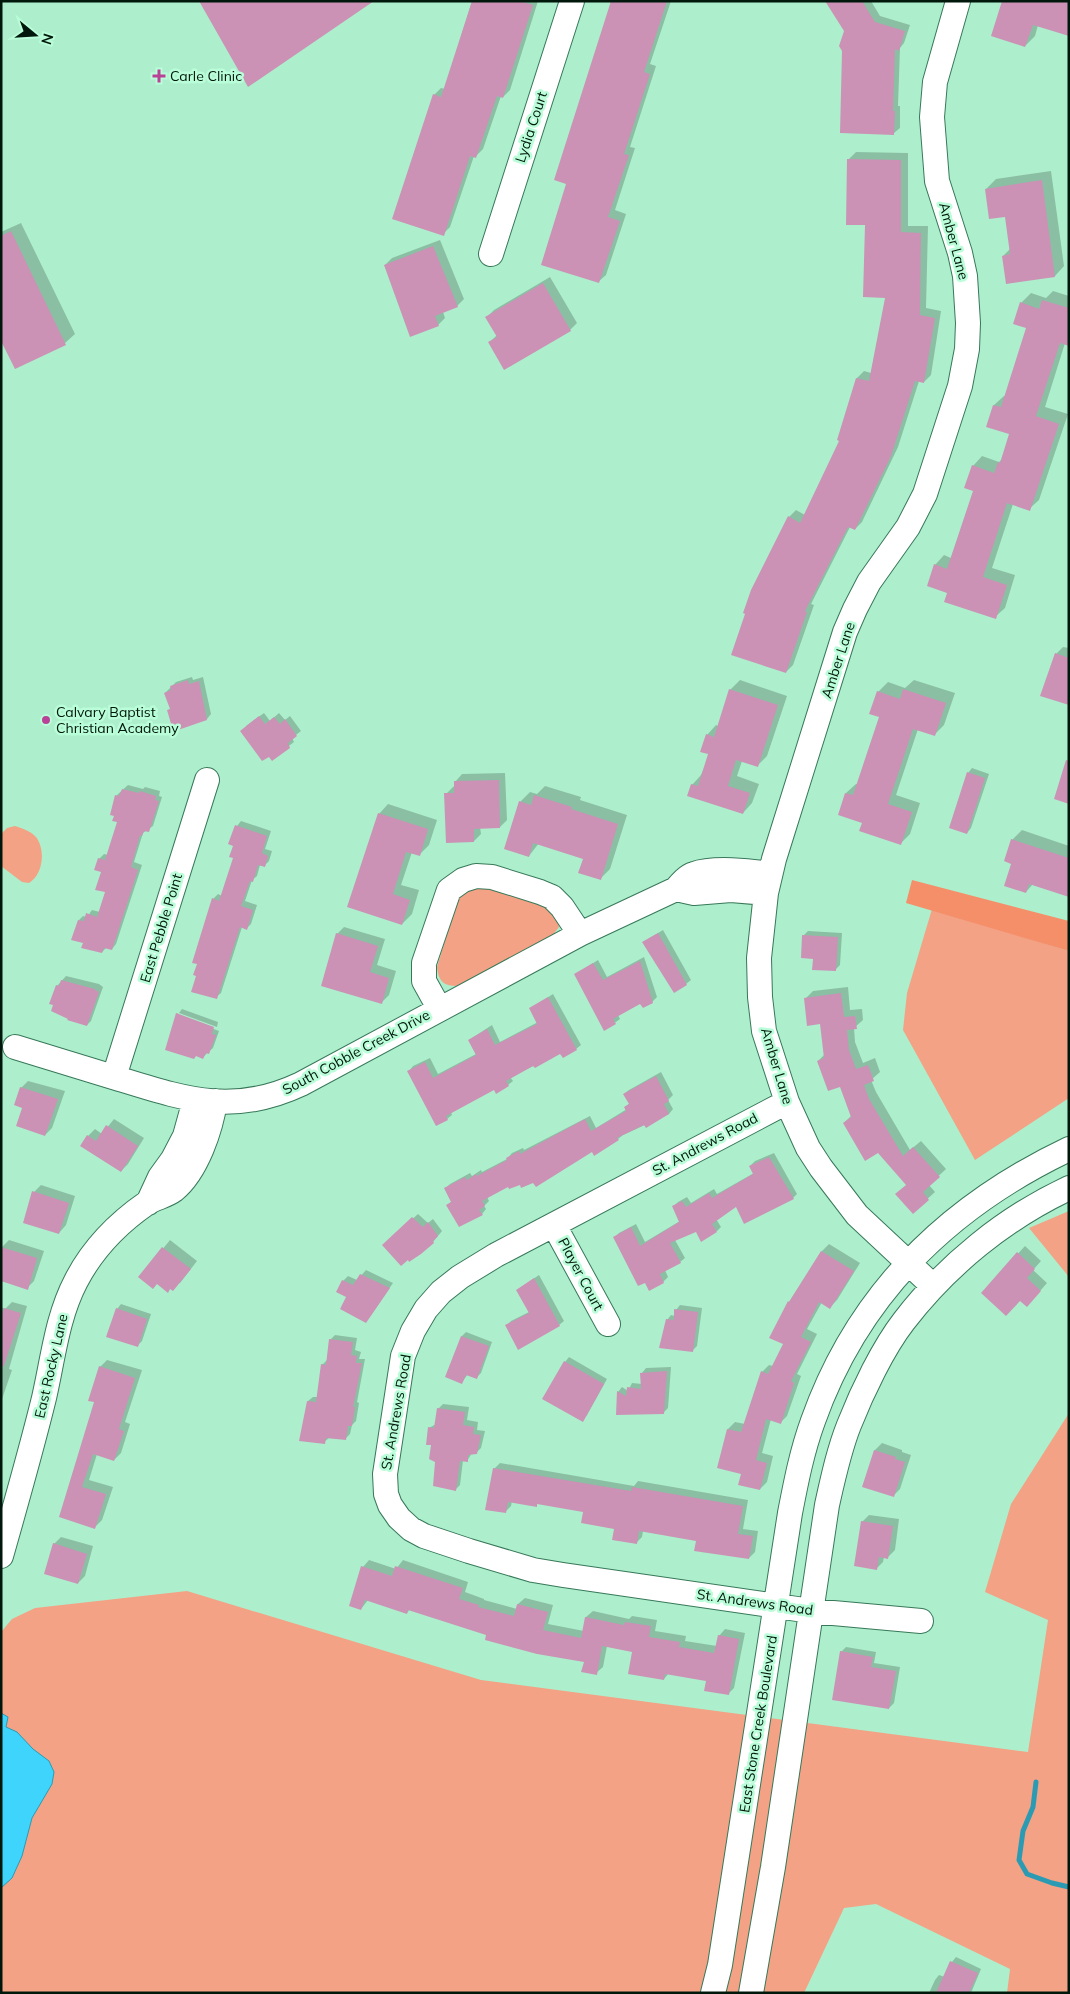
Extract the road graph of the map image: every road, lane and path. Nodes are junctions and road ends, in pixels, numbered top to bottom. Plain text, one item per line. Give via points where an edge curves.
1 (572, 1) edge
2 (958, 1) edge
3 (491, 254) dead end
4 (207, 780) dead end
5 (768, 883) junction
6 (580, 934) junction
7 (439, 1008) junction
8 (15, 1047) dead end
9 (114, 1077) junction
10 (205, 1101) junction
11 (787, 1102) junction
12 (1069, 1149) edge
13 (1069, 1188) edge
14 (554, 1225) junction
15 (908, 1263) junction
16 (933, 1286) junction
17 (608, 1324) dead end
18 (1, 1556) edge
19 (777, 1604) junction
20 (811, 1611) junction
21 (921, 1621) dead end
22 (713, 1993) edge
23 (750, 1993) edge

1 - 3 street, Lydia Court
2 - 5 street, Amber Lane via 935,82 932,118 937,181 965,276 967,349 960,386 925,494 908,527 870,582 845,632
4 - 9 street, East Pebble Point
5 - 6 street, South Cobble Creek Drive via 735,871 694,873 676,889
5 - 11 street, Amber Lane via 759,951 760,997 764,1031
6 - 7 street, South Cobble Creek Drive
6 - 7 street via 552,897 492,877 476,876 462,880 449,890 424,963 424,981
7 - 10 street, South Cobble Creek Drive via 287,1090 258,1098
8 - 9 street, South Cobble Creek Drive
9 - 10 street, South Cobble Creek Drive
10 - 18 street, East Rocky Lane via 148,1203 100,1244 86,1263 68,1299
11 - 14 street, St. Andrews Road
11 - 15 street, Amber Lane via 808,1148 838,1190 857,1215
12 - 15 street, East Stone Creek Boulevard via 1031,1167 981,1199
13 - 16 street via 1020,1215 986,1239
14 - 17 street, Player Court
14 - 19 street, St. Andrews Road via 496,1255 440,1292 413,1331 403,1356 385,1474 390,1505 399,1518 424,1536 533,1570
15 - 16 street, Amber Lane
15 - 19 street, East Stone Creek Boulevard via 854,1334 812,1422 796,1485
16 - 20 street via 895,1334 848,1426 828,1505
19 - 20 street, St. Andrews Road
19 - 22 street, East Stone Creek Boulevard
20 - 21 street, St. Andrews Road
20 - 23 street

